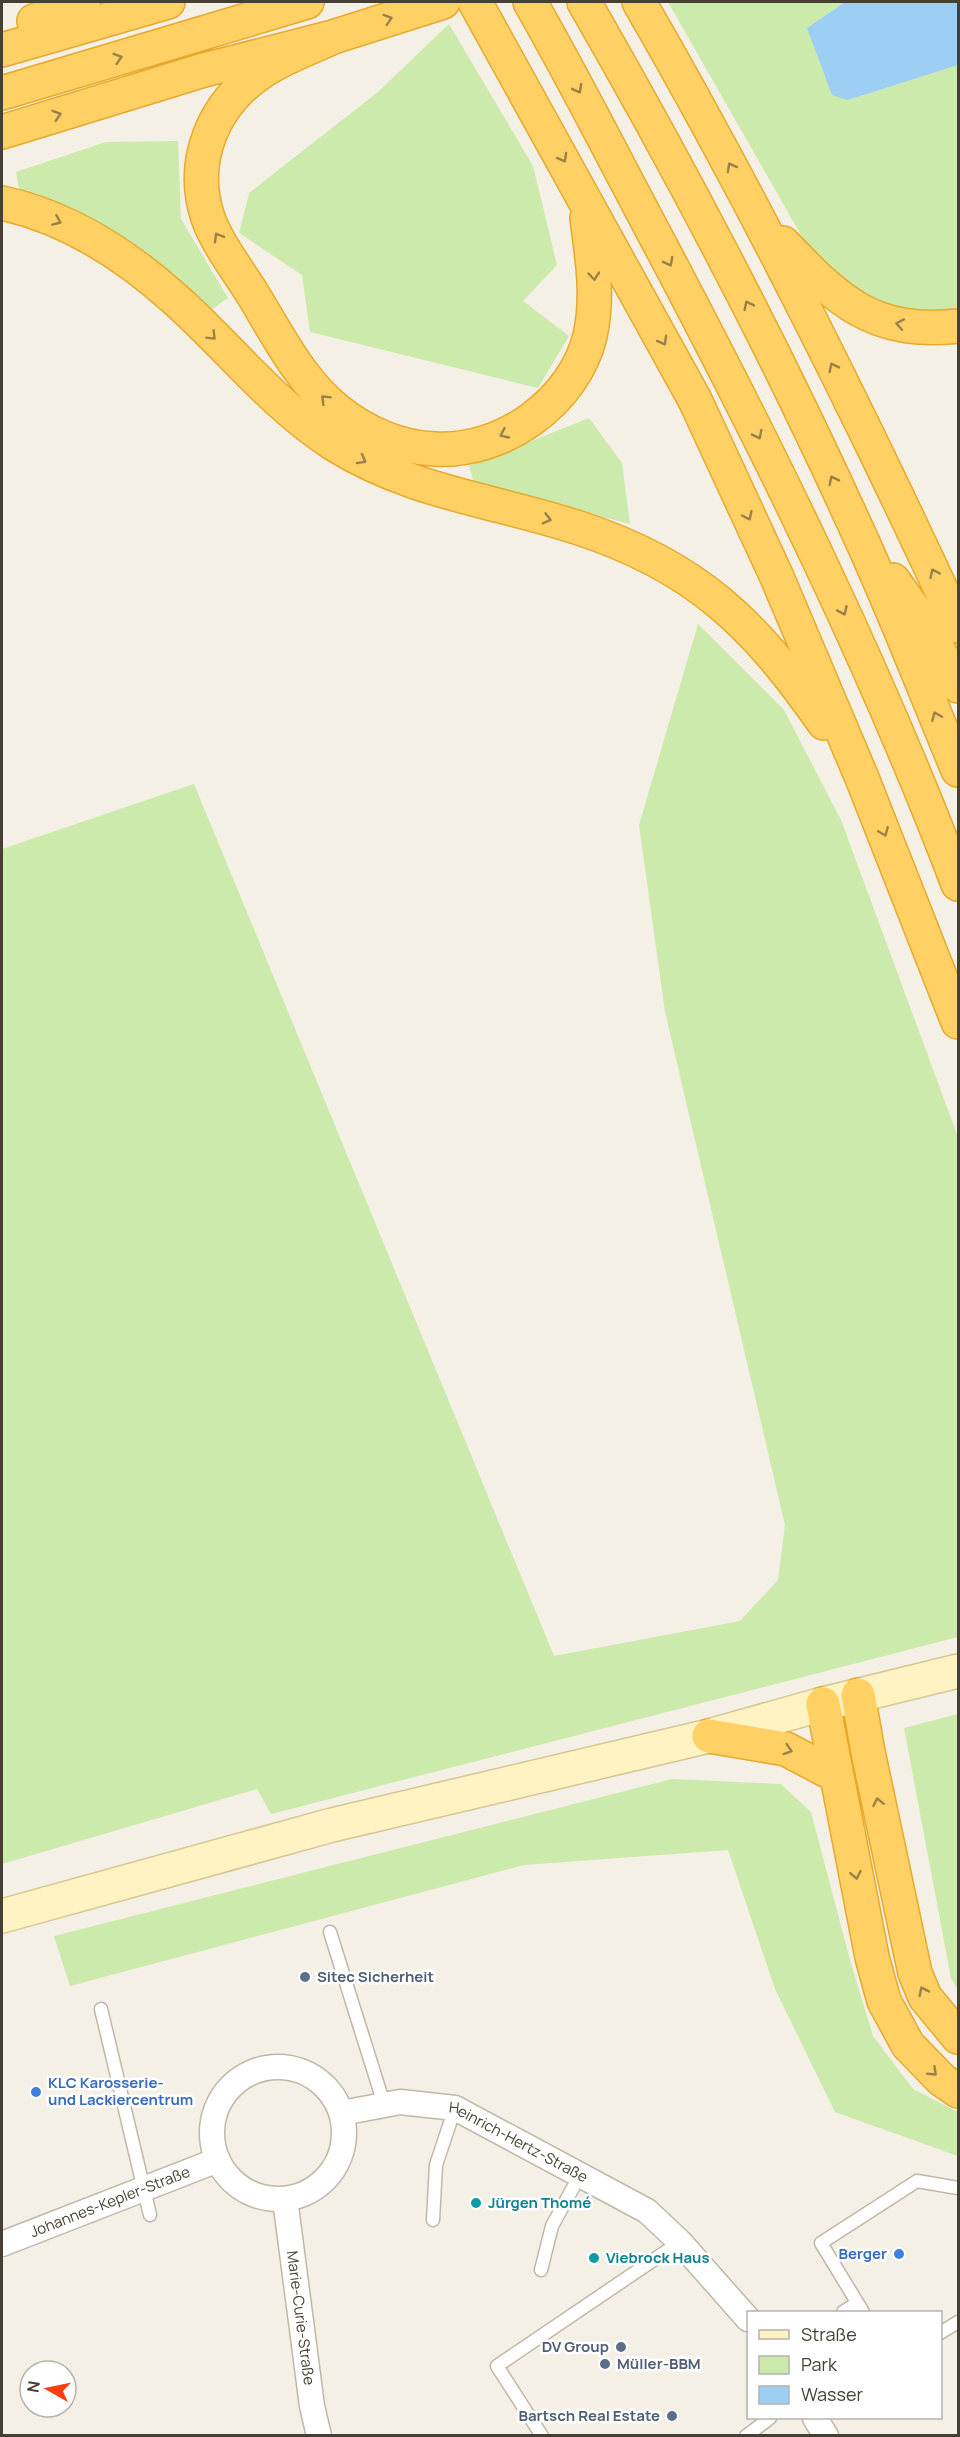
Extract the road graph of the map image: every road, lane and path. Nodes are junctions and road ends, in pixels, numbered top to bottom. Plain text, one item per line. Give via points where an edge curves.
1 (83, 2) edge
2 (168, 2) edge
3 (307, 2) edge
4 (442, 2) edge
5 (475, 2) edge
6 (530, 2) edge
7 (641, 5) edge
8 (591, 13) edge
9 (2, 34) edge
10 (333, 36) junction
11 (2, 50) edge
12 (2, 93) edge
13 (2, 132) edge
14 (584, 198) junction
15 (2, 203) edge
16 (760, 218) junction
17 (958, 326) edge
18 (859, 533) junction
19 (958, 626) edge
20 (958, 686) edge
21 (958, 770) edge
22 (862, 778) junction
23 (958, 884) edge
24 (958, 1022) edge
25 (958, 1671) edge
26 (858, 1695) junction
27 (823, 1704) junction
28 (710, 1736) junction
29 (837, 1776) junction
30 (2, 1916) edge
31 (330, 1932) dead end
32 (101, 2009) dead end
33 (958, 2037) edge
34 (958, 2091) edge
35 (384, 2104) junction
36 (455, 2108) junction
37 (342, 2113) junction
38 (218, 2160) junction
39 (580, 2175) junction
40 (958, 2188) edge
41 (143, 2191) junction
42 (285, 2199) junction
43 (150, 2215) dead end
44 (433, 2220) dead end
45 (680, 2242) junction
46 (2, 2244) edge
47 (541, 2270) dead end
48 (860, 2308) edge
49 (747, 2318) edge
50 (958, 2322) edge
51 (942, 2332) edge
52 (770, 2419) edge
53 (816, 2419) edge
54 (319, 2436) edge
55 (542, 2436) edge
56 (746, 2436) edge
57 (826, 2436) edge

1 - 9 highway
2 - 11 highway
12 -> 3 highway
10 -> 4 highway
5 -> 14 highway
6 -> 23 highway via 737,390 812,546 935,822
16 -> 7 highway
18 -> 8 highway via 745,298
13 -> 10 highway via 204,70
14 -> 10 highway via 595,282 590,337 567,386 549,405 508,432 460,447 406,445 358,425 338,411 298,368 215,232 202,186 208,134 229,102 264,70
14 -> 22 highway via 695,400 776,575
15 -> 22 highway via 60,222 137,269 175,299 297,418 357,457 428,489 616,541 657,560 708,593 741,619 786,669
17 -> 16 highway via 893,323 848,304 824,286
19 -> 16 highway
18 - 20 highway via 923,622
21 -> 18 highway
22 -> 24 highway
25 - 26 main road
26 - 27 main road
33 -> 26 highway via 925,1997 915,1973
27 - 28 main road
27 - 29 highway
28 -> 29 highway via 786,1749
28 - 30 main road via 332,1825
29 -> 34 highway via 884,2001 908,2045
31 - 35 lane
32 - 41 lane
35 - 36 street, Heinrich-Hertz-Straße
35 - 37 street, Heinrich-Hertz-Straße
36 - 39 street, Heinrich-Hertz-Straße
36 - 44 lane via 436,2165
37 - 38 street via 332,2094 317,2079 297,2069 255,2071 222,2098 214,2118 212,2139
37 - 42 street via 342,2152 333,2169 304,2194
38 - 41 street, Johannes-Kepler-Straße
38 - 42 street via 229,2177 245,2190 264,2198
39 - 45 street, Heinrich-Hertz-Straße via 648,2211
39 - 47 lane via 552,2226
40 - 48 lane via 917,2181 821,2243
41 - 43 lane
41 - 46 street, Johannes-Kepler-Straße
42 - 54 street, Marie-Curie-Straße
45 - 49 street, Heinrich-Hertz-Straße
45 - 55 lane via 497,2366
50 - 51 lane
52 - 56 lane
53 - 57 street

